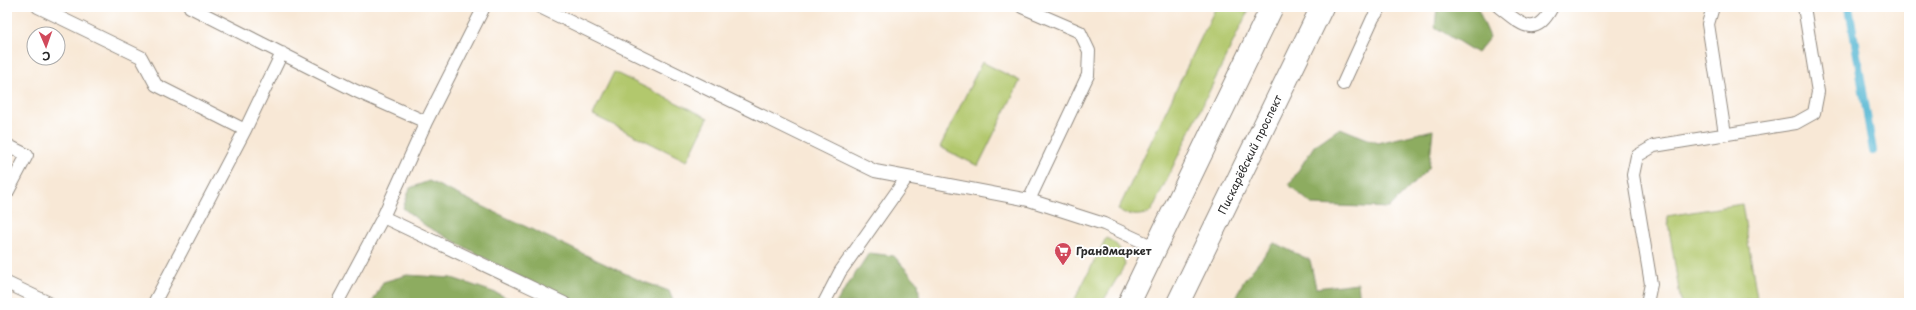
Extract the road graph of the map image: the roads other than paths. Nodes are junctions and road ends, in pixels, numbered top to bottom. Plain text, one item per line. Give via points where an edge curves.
1 (38, 7) edge
2 (190, 7) edge
3 (484, 7) edge
4 (540, 7) edge
5 (1022, 7) edge
6 (1272, 7) edge
7 (1322, 7) edge
8 (1381, 7) edge
9 (1499, 7) edge
10 (1552, 7) edge
11 (1713, 7) edge
12 (1804, 7) edge
13 (282, 53) junction
14 (1343, 84) dead end
15 (426, 122) junction
16 (245, 130) junction
17 (1725, 134) junction
18 (7, 145) edge
19 (907, 177) junction
20 (7, 192) edge
21 (1030, 200) junction
22 (383, 217) junction
23 (1156, 248) junction
24 (7, 283) edge
25 (49, 303) edge
26 (154, 303) edge
27 (337, 303) edge
28 (564, 303) edge
29 (824, 303) edge
30 (1129, 303) edge
31 (1178, 303) edge
32 (1647, 303) edge

1 - 16 lane via 141,57 156,85
2 - 13 lane
3 - 15 lane
4 - 19 lane via 875,171
5 - 21 lane via 1080,32 1089,51 1088,75
6 - 23 main road
7 - 31 main road, Пискарёвский проспект
8 - 14 lane via 1373,18
9 - 10 lane via 1522,25 1535,26 1545,20
11 - 17 lane via 1708,24
12 - 17 lane via 1818,92 1814,113 1796,123
13 - 15 lane via 356,91
13 - 16 lane
15 - 22 lane
16 - 26 lane
17 - 32 lane via 1654,146 1637,156 1633,175 1651,284
18 - 20 lane via 27,155
19 - 21 lane
19 - 29 lane via 840,272
21 - 23 lane via 1104,224
22 - 27 lane
22 - 28 lane
23 - 30 main road
24 - 25 lane

